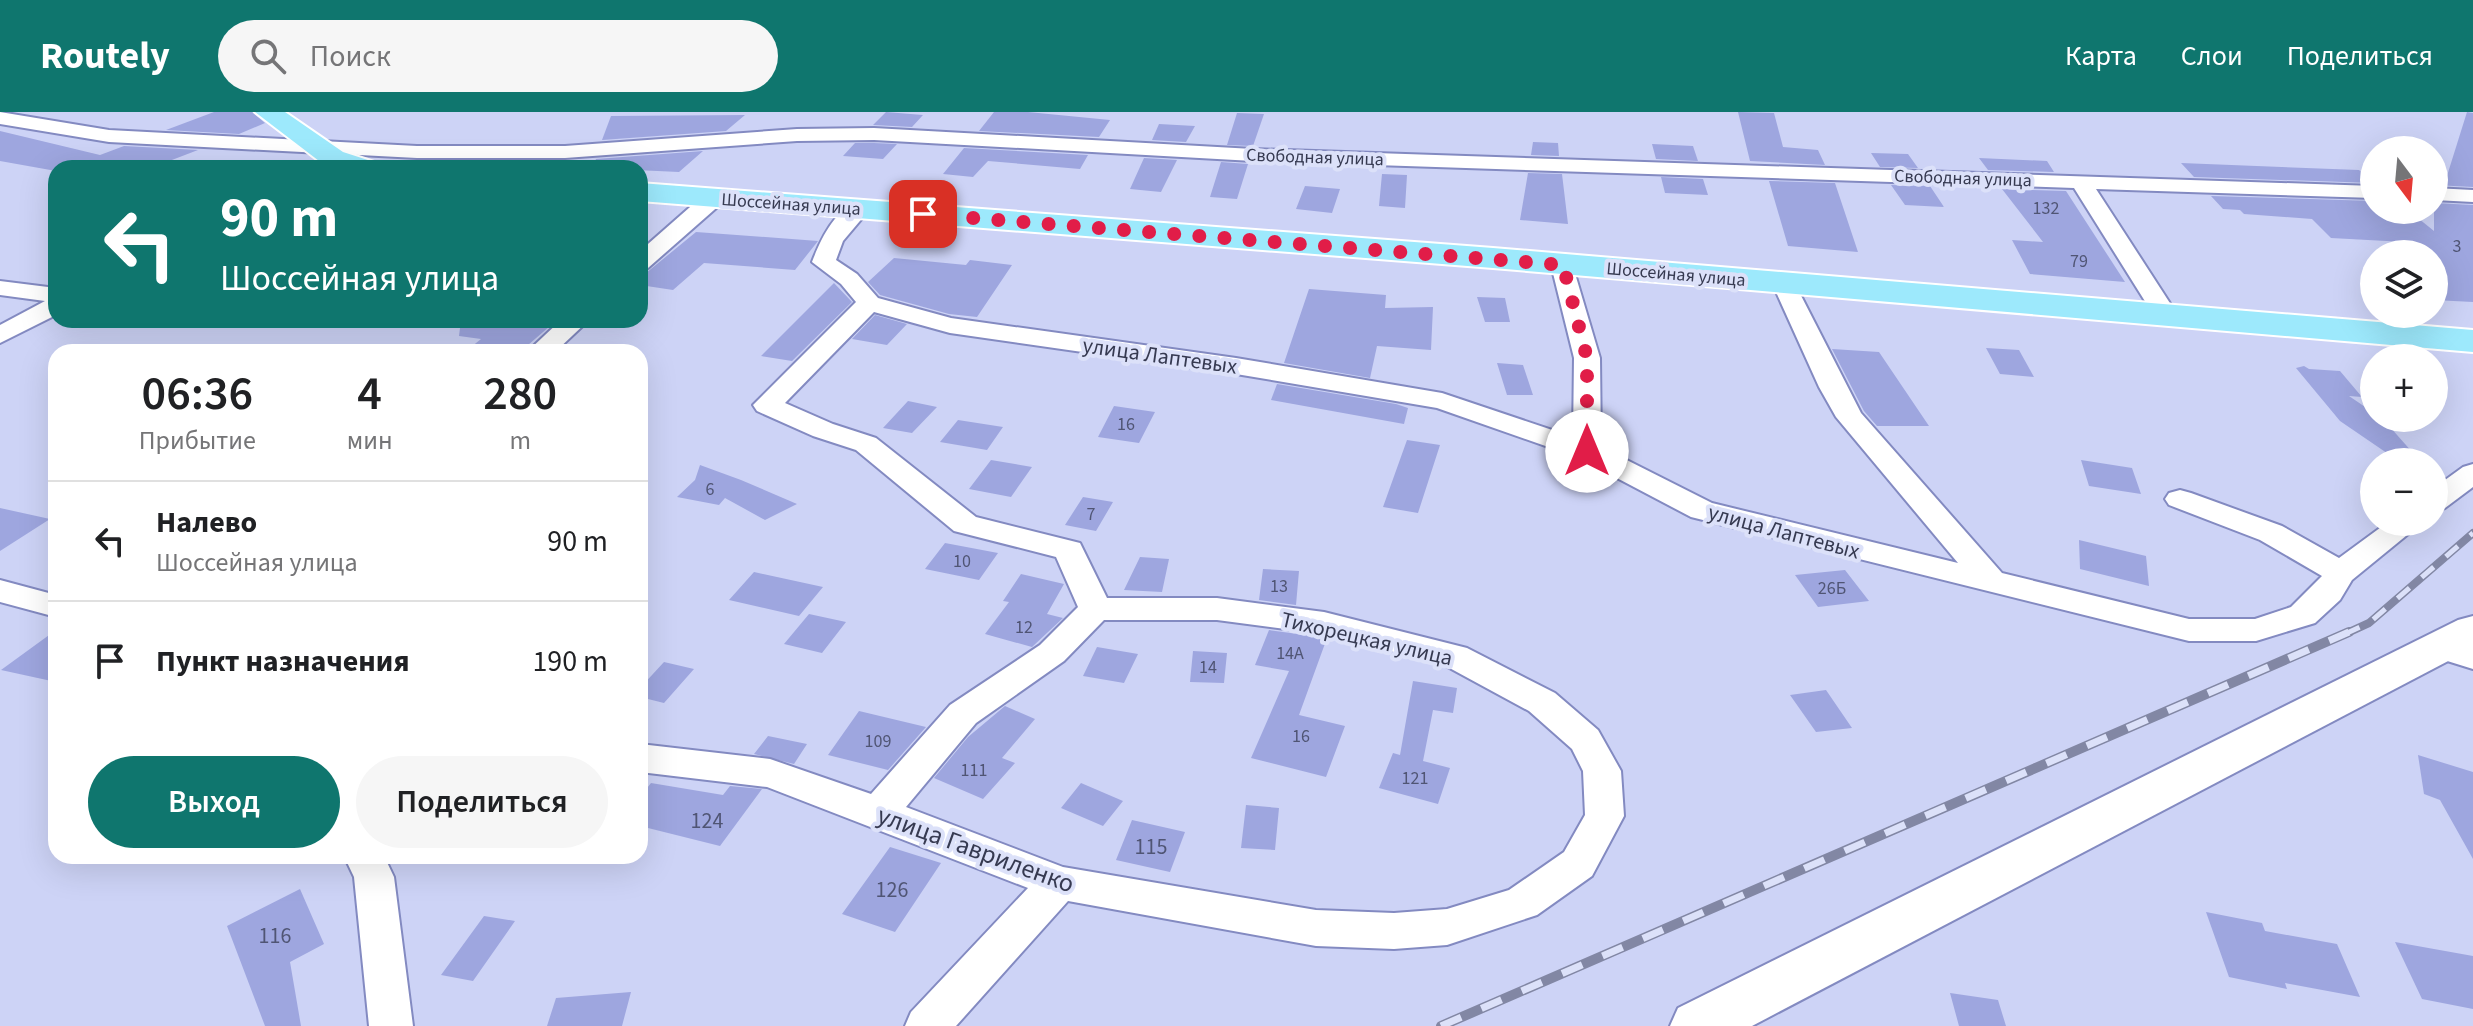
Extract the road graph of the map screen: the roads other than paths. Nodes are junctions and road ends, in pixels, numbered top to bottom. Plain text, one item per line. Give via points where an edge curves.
1 (268, 112) edge
2 (0, 118) edge
3 (322, 158) edge
4 (2081, 182) junction
5 (2360, 192) edge
6 (648, 193) edge
7 (2448, 195) edge
8 (2473, 196) edge
9 (714, 198) junction
10 (859, 209) junction
11 (648, 256) edge
12 (1563, 265) junction
13 (1784, 283) junction
14 (0, 288) edge
15 (48, 294) edge
16 (869, 303) junction
17 (48, 309) edge
18 (2165, 314) junction
19 (567, 328) edge
20 (0, 335) edge
21 (549, 344) edge
22 (2469, 345) edge
23 (1587, 451) junction
24 (2473, 473) edge
25 (2448, 492) edge
26 (2180, 499) dead end
27 (2390, 536) edge
28 (2341, 573) junction
29 (1992, 582) junction
30 (0, 591) edge
31 (48, 604) edge
32 (1095, 609) junction
33 (2462, 645) edge
34 (648, 759) edge
35 (877, 814) junction
36 (368, 864) edge
37 (1059, 883) junction
38 (1316, 928) joint
39 (391, 1026) edge
40 (927, 1026) edge
41 (1698, 1026) edge

1 - 3 main road
2 - 3 street via 109,136
3 - 4 street, Свободная улица via 565,152 874,134 1253,155
4 - 5 street, Свободная улица
4 - 18 street
6 - 9 main road, Шоссейная улица
7 - 8 street
9 - 10 main road, Шоссейная улица
9 - 11 street
10 - 12 main road, Шоссейная улица
10 - 16 street via 832,239 824,262 849,279
12 - 13 main road, Шоссейная улица
12 - 23 street via 1587,358
13 - 18 main road, Шоссейная улица
13 - 29 street via 1850,417
14 - 15 street
16 - 23 street, улица Лаптевых via 950,325 1442,401
16 - 32 street via 767,405 866,444 965,524 1069,550
17 - 20 street
18 - 22 main road, Шоссейная улица
19 - 21 street
23 - 29 street, улица Лаптевых via 1702,510
24 - 25 street
26 - 28 street via 2271,533
27 - 28 street, улица Лаптевых
28 - 29 street, улица Лаптевых via 2303,615 2256,630 2189,630
30 - 31 street
32 - 35 street via 1052,653 963,714
32 - 38 street, Тихорецкая улица via 1217,609 1324,623 1455,656 1542,702 1585,740 1602,771 1605,816 1578,864 1522,903 1447,927
33 - 41 street
34 - 35 street, улица Гавриленко via 770,773
35 - 37 street, улица Гавриленко
36 - 39 street via 374,877
37 - 38 street, улица Гавриленко
37 - 40 street

